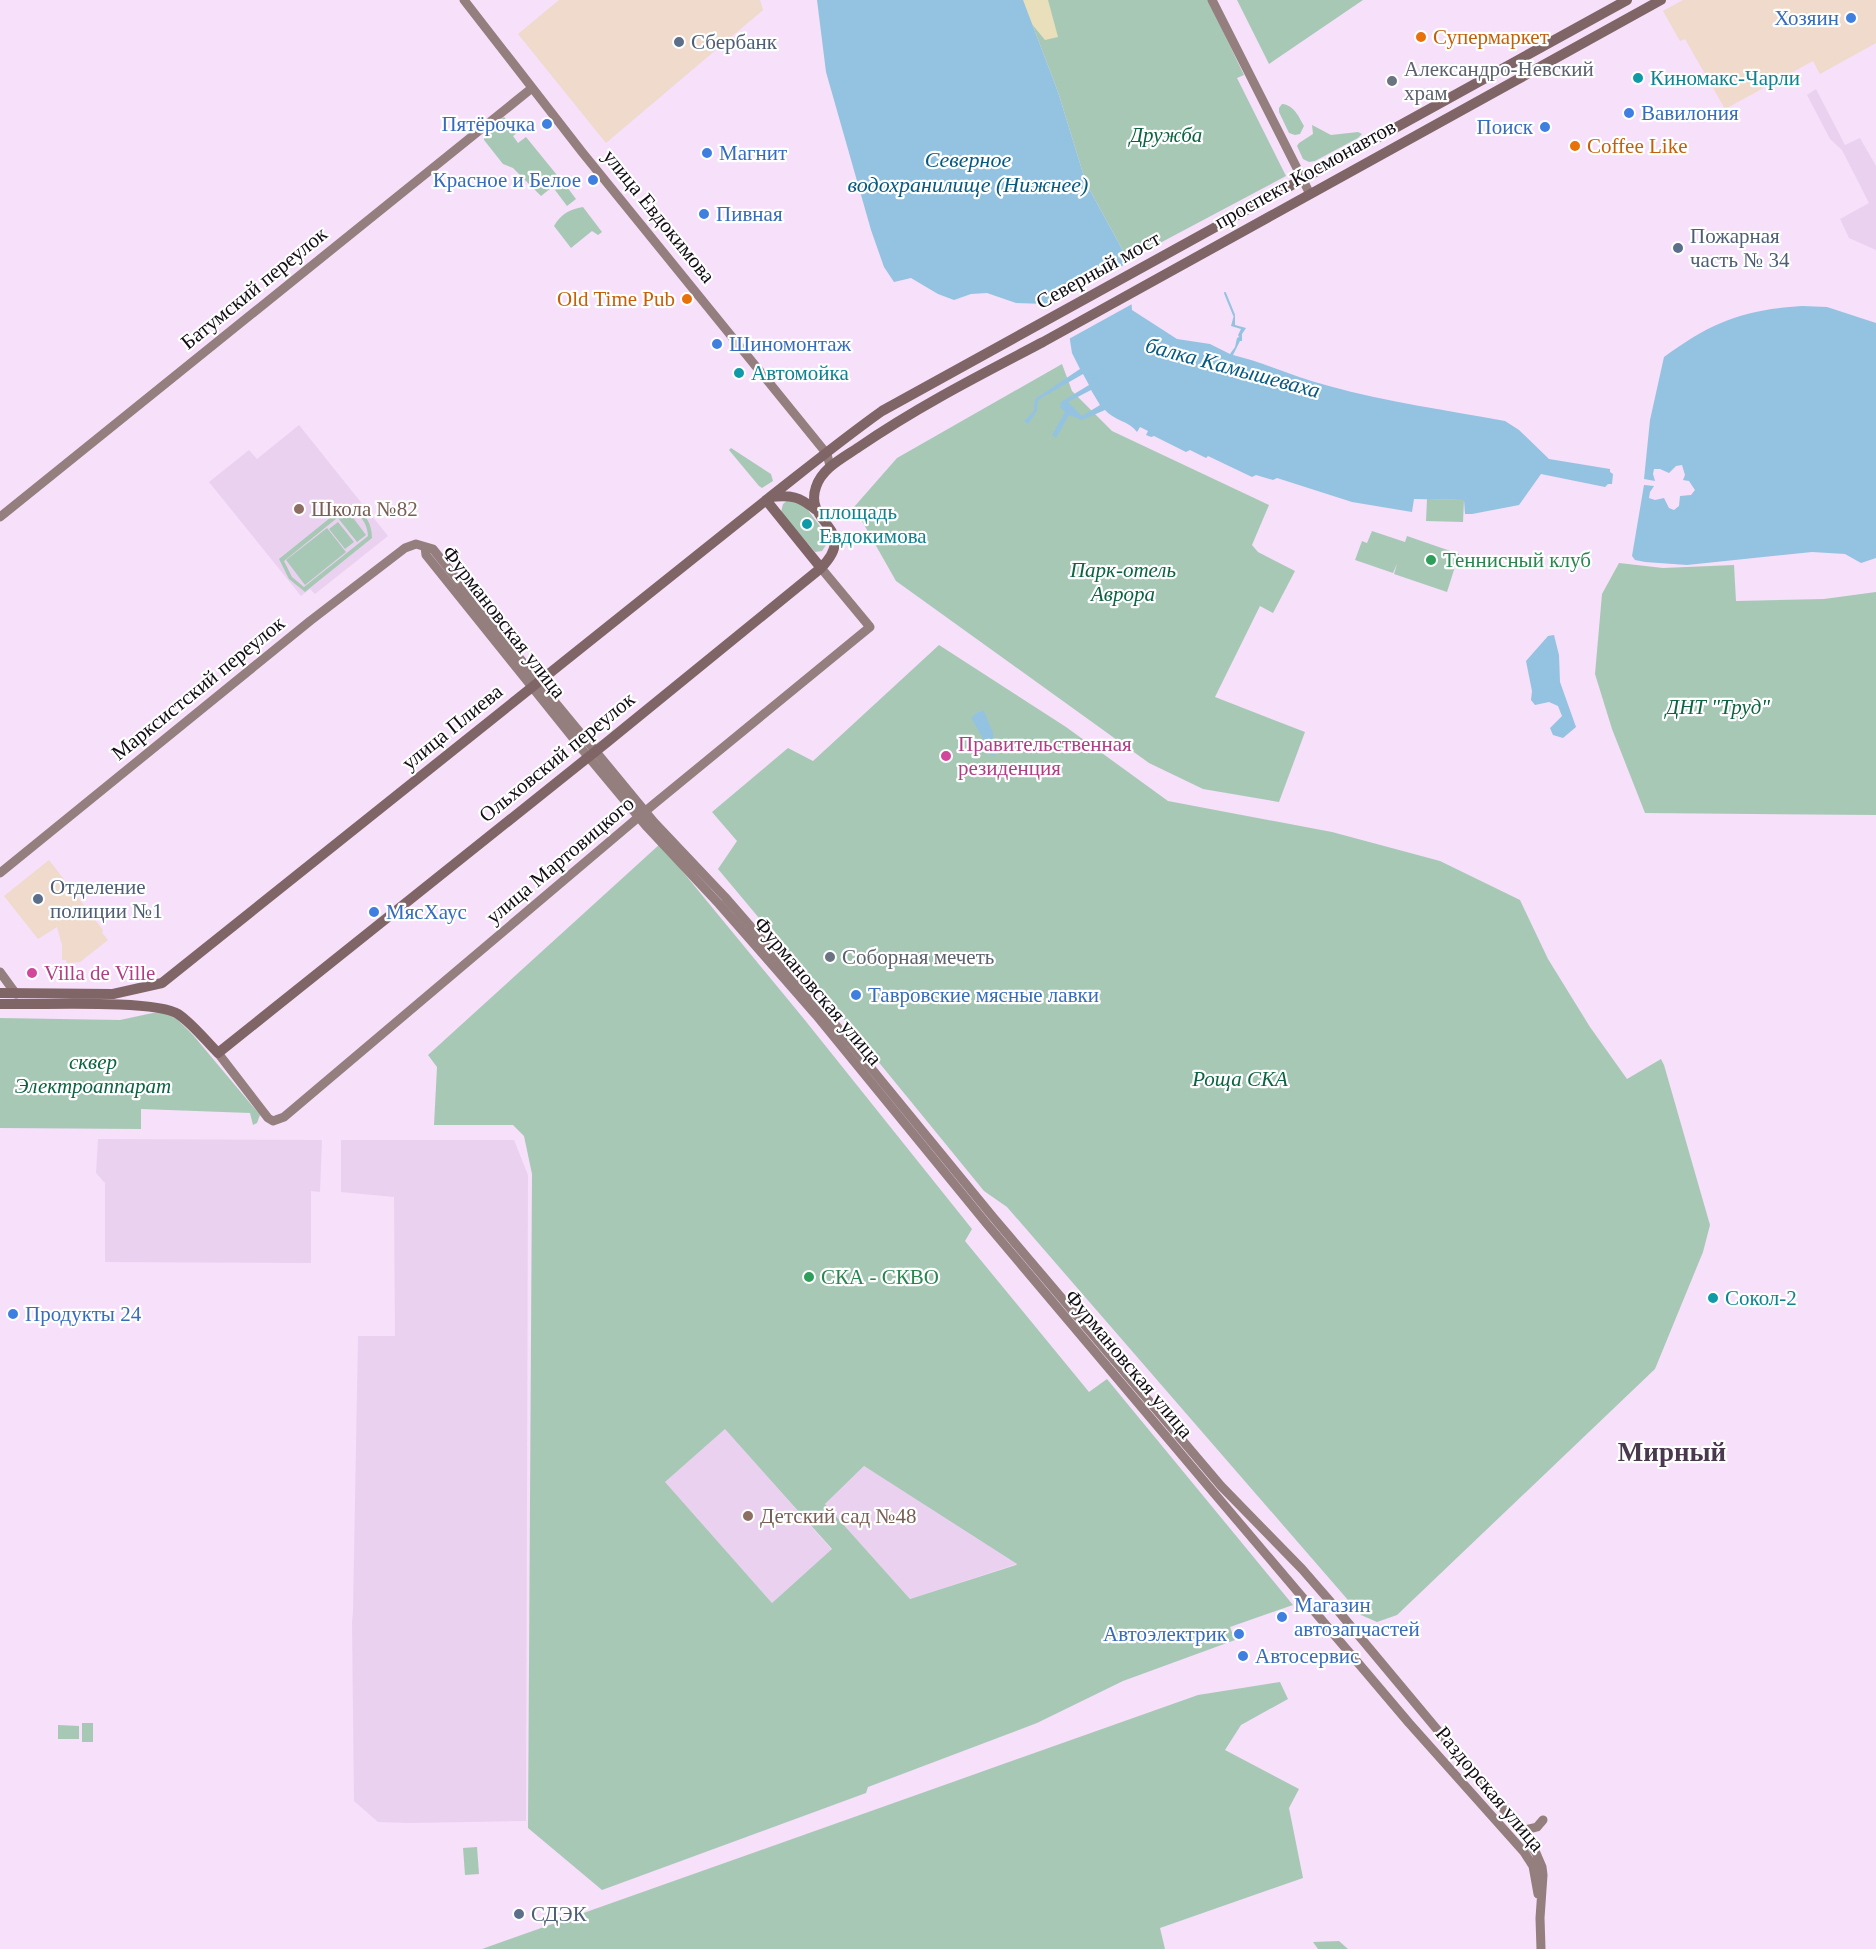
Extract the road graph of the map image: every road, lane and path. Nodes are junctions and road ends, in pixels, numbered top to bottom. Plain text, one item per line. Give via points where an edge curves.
1 (464, 0) edge
2 (1212, 0) edge
3 (1627, 0) edge
4 (1661, 0) edge
5 (532, 88) junction
6 (1303, 179) junction
7 (1310, 194) junction
8 (1180, 247) joint
9 (1188, 261) joint
10 (827, 454) junction
11 (828, 469) junction
12 (768, 499) junction
13 (816, 510) junction
14 (0, 517) edge
15 (425, 547) joint
16 (820, 568) junction
17 (536, 685) junction
18 (592, 754) junction
19 (643, 814) junction
20 (0, 873) edge
21 (0, 972) edge
22 (0, 993) edge
23 (16, 994) junction
24 (0, 1004) edge
25 (218, 1053) junction
26 (1218, 1490) junction
27 (1329, 1600) junction
28 (1316, 1611) junction
29 (1423, 1712) junction
30 (1409, 1723) junction
31 (1543, 1820) dead end
32 (1519, 1828) junction
33 (1540, 1918) junction
34 (1541, 1949) edge

1 - 5 main road, улица Евдокимова
2 - 6 main road
3 - 6 main road, проспект Космонавтов
4 - 7 main road, проспект Космонавтов
5 - 10 main road, улица Евдокимова
5 - 14 main road, Батумский переулок
6 - 7 main road
6 - 8 main road, проспект Космонавтов
7 - 9 main road, проспект Космонавтов
8 - 10 main road, Северный мост via 882,411
9 - 11 main road, Северный мост via 946,393 889,426
10 - 11 main road
10 - 12 main road
11 - 13 main road via 816,486
12 - 13 main road via 796,497
12 - 16 main road
12 - 17 main road, улица Плиева
13 - 16 main road, Ольховский переулок via 836,542 831,556
15 - 17 main road, Фурмановская улица via 433,549
15 - 20 main road, Марксистский переулок via 416,544 405,548 380,566
16 - 18 main road, Ольховский переулок
16 - 19 main road, улица Мартовицкого via 870,627
17 - 18 main road, Фурмановская улица
17 - 23 main road, улица Плиева via 162,983 113,994
18 - 19 main road, Фурмановская улица
18 - 25 main road, Ольховский переулок
19 - 25 main road, улица Мартовицкого via 284,1117 268,1119
19 - 26 main road, Фурмановская улица via 725,897 830,1018
21 - 23 main road
22 - 23 main road
24 - 25 main road via 164,1009 177,1013
26 - 27 main road, Раздорская улица via 1302,1569
26 - 28 main road, Раздорская улица
27 - 28 main road
27 - 29 main road, Раздорская улица
28 - 30 main road, Раздорская улица
29 - 30 main road, Раздорская улица
29 - 32 main road, Раздорская улица
30 - 33 main road, Раздорская улица via 1529,1858 1535,1874
31 - 32 main road via 1537,1827
32 - 33 main road, Раздорская улица via 1536,1853 1543,1875
33 - 34 main road

